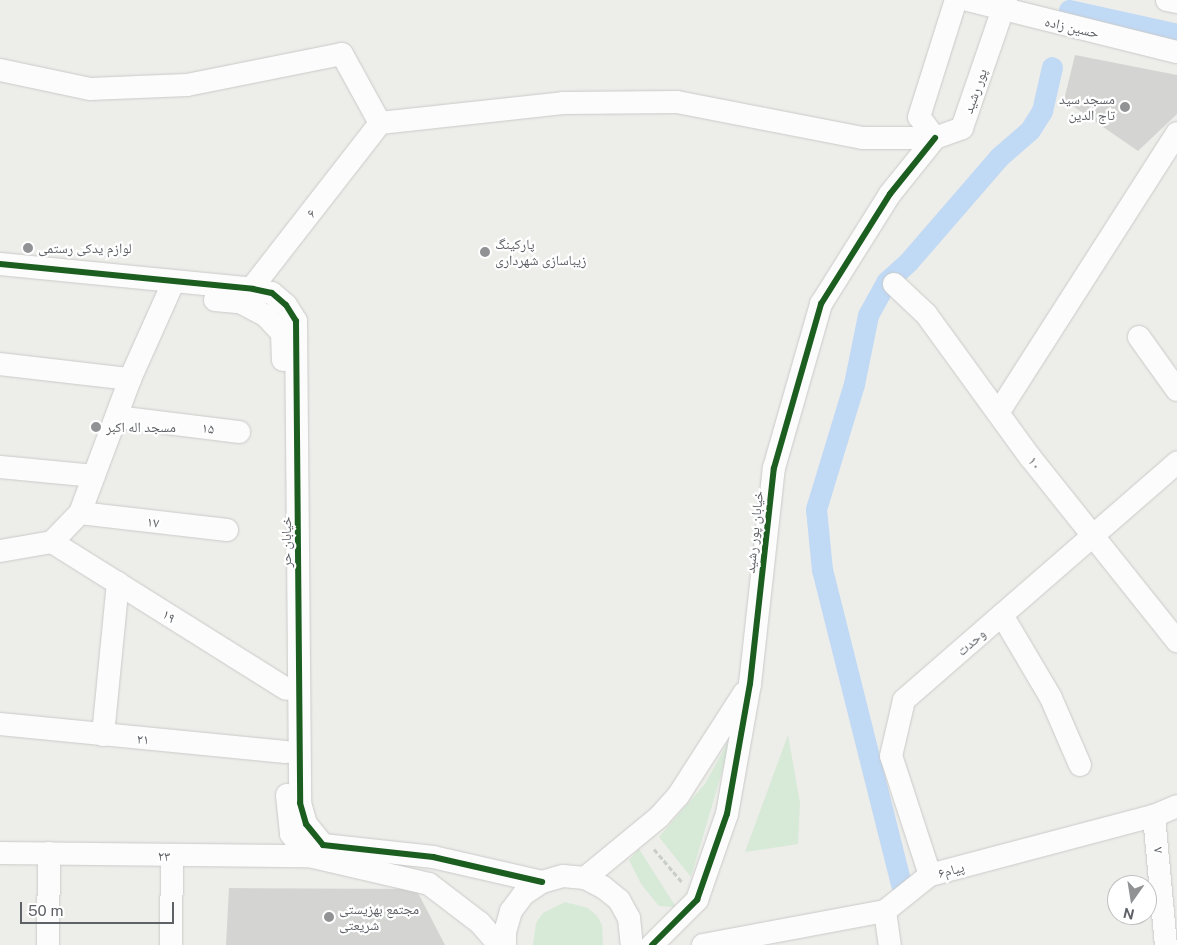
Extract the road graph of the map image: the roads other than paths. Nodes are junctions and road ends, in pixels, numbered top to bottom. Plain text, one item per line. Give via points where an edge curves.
1 (956, 0) edge
2 (968, 0) edge
3 (1167, 0) edge
4 (1177, 2) edge
5 (1005, 5) edge
6 (1177, 52) edge
7 (0, 70) edge
8 (380, 123) junction
9 (1177, 133) edge
10 (935, 138) junction
11 (0, 264) edge
12 (0, 279) edge
13 (894, 284) dead end
14 (169, 290) junction
15 (246, 296) junction
16 (1139, 337) dead end
17 (0, 364) edge
18 (130, 379) junction
19 (1177, 390) edge
20 (998, 413) junction
21 (117, 417) junction
22 (239, 432) dead end
23 (1177, 463) edge
24 (0, 467) edge
25 (94, 476) junction
26 (80, 512) junction
27 (226, 530) dead end
28 (1092, 537) junction
29 (52, 542) junction
30 (0, 551) edge
31 (118, 583) junction
32 (1002, 615) junction
33 (1177, 641) edge
34 (750, 684) junction
35 (286, 689) junction
36 (0, 724) edge
37 (103, 735) junction
38 (286, 752) junction
39 (1080, 765) dead end
40 (1177, 806) edge
41 (1154, 816) junction
42 (316, 850) junction
43 (0, 853) edge
44 (50, 854) junction
45 (172, 856) junction
46 (930, 875) junction
47 (584, 878) junction
48 (542, 882) junction
49 (886, 911) junction
50 (48, 945) edge
51 (171, 945) edge
52 (499, 945) edge
53 (505, 945) edge
54 (632, 945) edge
55 (652, 945) edge
56 (703, 945) edge
57 (890, 945) edge
58 (1166, 945) edge

1 - 10 street via 919,117
2 - 5 street, حسین زاده
3 - 4 street
5 - 6 street, حسین زاده
5 - 10 street, پور رشید via 962,128
7 - 8 street via 90,89 177,85 342,54
8 - 10 street via 563,103 677,102 863,138
8 - 15 street, ۶
9 - 20 street
10 - 34 street, خیابان پور رشید via 890,194 821,304 774,468
11 - 14 street, خیابان حر
12 - 14 street, خیابان حر
13 - 20 street, ۱۰ via 926,314
14 - 15 street, خیابان حر
14 - 18 street
15 - 35 street, خیابان حر via 282,333
15 - 42 street, خیابان حر via 272,293 286,305 296,321 300,803
16 - 19 street
17 - 18 street
18 - 21 street
20 - 28 street, ۱۰
21 - 22 street, ۱۵
21 - 25 street
23 - 28 street, وحدت
24 - 25 street
25 - 26 street
26 - 27 street, ۱۷
26 - 29 street
28 - 32 street, وحدت
28 - 33 street, ۱۰
29 - 30 street
29 - 31 street, ۱۹
31 - 35 street, ۱۹
31 - 37 street
32 - 39 street via 1051,698
32 - 46 street, وحدت via 904,700 891,756
34 - 47 street, خیابان پور رشید via 678,796
34 - 55 street, خیابان پور رشید via 727,814 697,900
35 - 38 street, خیابان حر
36 - 37 street, ۲۱
37 - 38 street, ۲۱
38 - 42 street, خیابان حر via 287,804 292,834
40 - 41 street, ۶پیام
41 - 46 street, ۶پیام
41 - 58 street, ۸
42 - 45 street, ۲۳
42 - 48 street via 434,857
42 - 52 street via 429,884 480,923
43 - 44 street, ۲۳
44 - 45 street, ۲۳
44 - 50 street
45 - 51 street
46 - 49 street, ۶پیام
47 - 48 street via 563,876
47 - 54 street via 603,887 618,900 629,918
48 - 53 street via 524,894 511,911
49 - 56 street, ۶پیام
49 - 57 street

